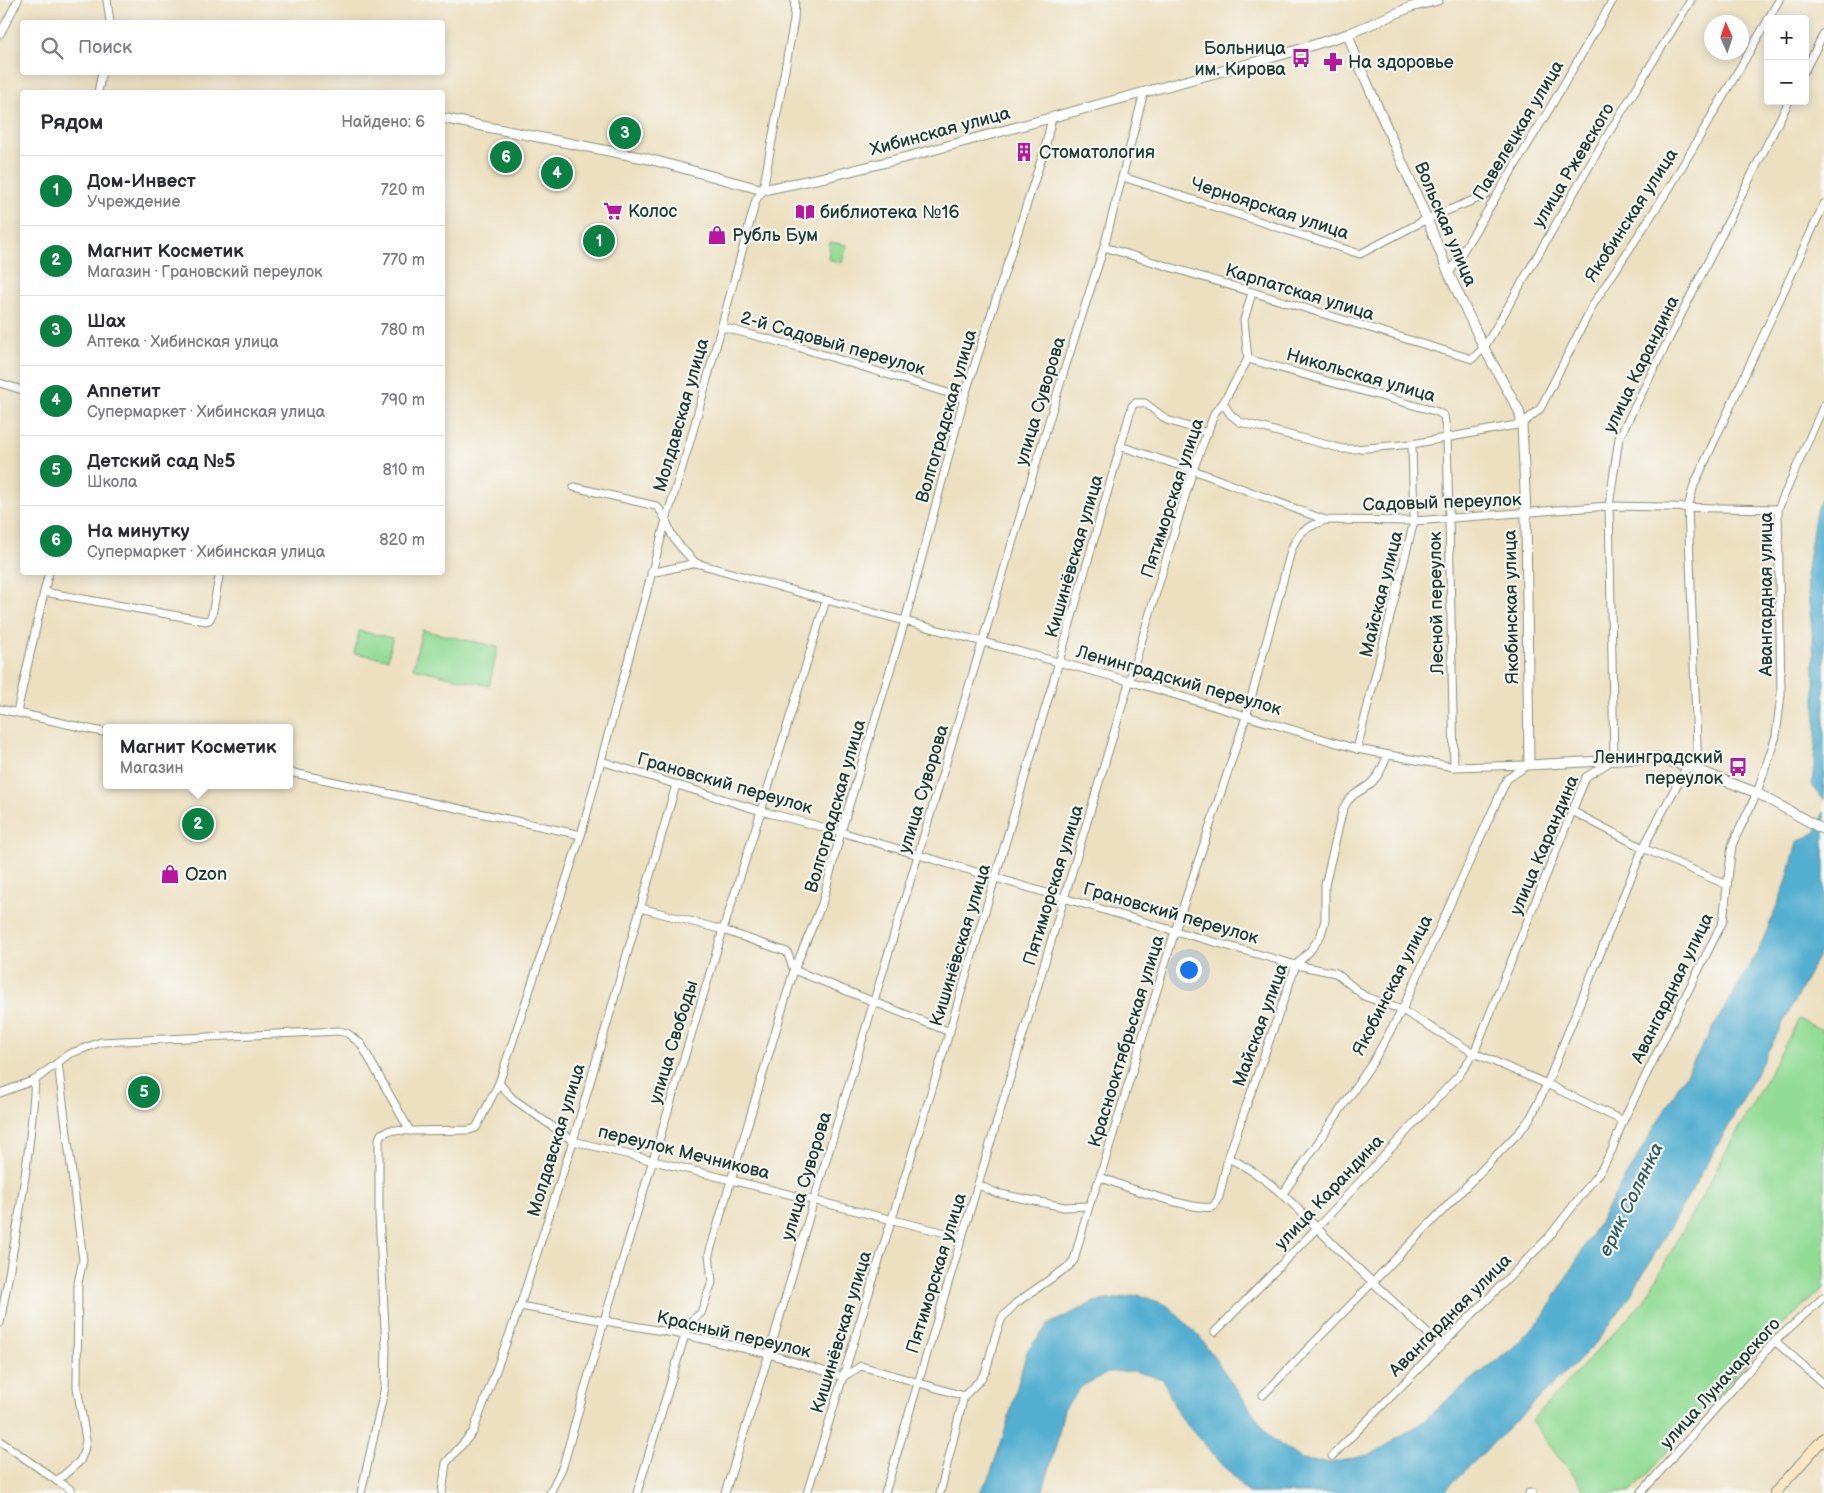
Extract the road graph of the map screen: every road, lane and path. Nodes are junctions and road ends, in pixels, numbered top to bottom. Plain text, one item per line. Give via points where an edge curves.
1 (18, 0) edge
2 (107, 0) edge
3 (795, 0) edge
4 (1438, 0) edge
5 (1613, 0) edge
6 (1691, 0) edge
7 (1779, 0) edge
8 (1770, 15) edge
9 (110, 20) edge
10 (1764, 26) edge
11 (1824, 33) edge
12 (0, 34) edge
13 (1348, 34) junction
14 (1809, 62) edge
15 (101, 75) edge
16 (98, 90) edge
17 (1144, 92) junction
18 (1787, 105) edge
19 (1052, 118) junction
20 (445, 119) edge
21 (1123, 177) junction
22 (763, 190) junction
23 (1486, 195) dead end
24 (1824, 204) edge
25 (1427, 219) junction
26 (1104, 247) junction
27 (1448, 274) junction
28 (1252, 293) junction
29 (722, 327) junction
30 (1484, 348) junction
31 (1248, 359) junction
32 (0, 383) edge
33 (20, 389) edge
34 (964, 398) junction
35 (1223, 403) junction
36 (1824, 405) edge
37 (1522, 424) junction
38 (1208, 433) junction
39 (1447, 438) junction
40 (1412, 444) junction
41 (1120, 446) junction
42 (1194, 470) junction
43 (574, 487) dead end
44 (1610, 506) junction
45 (1688, 507) junction
46 (1778, 509) junction
47 (1526, 514) junction
48 (1449, 518) junction
49 (666, 520) junction
50 (1325, 520) junction
51 (1414, 521) junction
52 (696, 563) junction
53 (652, 573) junction
54 (48, 575) edge
55 (219, 575) edge
56 (44, 592) junction
57 (826, 600) junction
58 (905, 621) junction
59 (982, 642) junction
60 (1059, 662) junction
61 (1129, 681) junction
62 (0, 709) edge
63 (17, 712) junction
64 (1246, 717) junction
65 (103, 732) edge
66 (1357, 749) junction
67 (1387, 756) junction
68 (1614, 759) junction
69 (601, 761) junction
70 (1529, 765) junction
71 (1687, 766) junction
72 (1454, 767) junction
73 (1698, 771) junction
74 (293, 773) edge
75 (676, 785) junction
76 (1758, 793) junction
77 (762, 811) junction
78 (1572, 812) junction
79 (1824, 830) edge
80 (841, 832) junction
81 (582, 835) junction
82 (1643, 848) junction
83 (918, 856) junction
84 (996, 878) junction
85 (1728, 885) junction
86 (1065, 899) junction
87 (641, 908) junction
88 (723, 930) junction
89 (1175, 930) junction
90 (1296, 964) junction
91 (794, 970) junction
92 (874, 1002) junction
93 (1402, 1010) junction
94 (950, 1032) junction
95 (1474, 1053) junction
96 (58, 1063) junction
97 (35, 1080) junction
98 (499, 1083) junction
99 (1547, 1084) junction
100 (0, 1093) edge
101 (1622, 1121) junction
102 (410, 1131) junction
103 (573, 1141) junction
104 (1228, 1158) junction
105 (653, 1160) junction
106 (1100, 1177) junction
107 (732, 1180) junction
108 (979, 1184) junction
109 (1282, 1195) junction
110 (814, 1200) junction
111 (1089, 1206) junction
112 (892, 1220) junction
113 (1317, 1228) junction
114 (962, 1236) junction
115 (1372, 1283) junction
116 (1824, 1297) edge
117 (520, 1306) junction
118 (604, 1321) junction
119 (0, 1323) edge
120 (1215, 1332) dead end
121 (685, 1335) junction
122 (1775, 1341) junction
123 (1441, 1346) junction
124 (769, 1354) junction
125 (843, 1377) junction
126 (918, 1383) junction
127 (1824, 1384) edge
128 (1263, 1395) dead end
129 (964, 1396) junction
130 (1824, 1438) edge
131 (0, 1441) edge
132 (1332, 1456) dead end
133 (56, 1481) junction
134 (71, 1491) edge
135 (61, 1493) edge
136 (361, 1493) edge
137 (442, 1493) edge
138 (550, 1493) edge
139 (637, 1493) edge
140 (725, 1493) edge
141 (807, 1493) edge
142 (886, 1493) edge
143 (940, 1493) edge
144 (1641, 1493) edge
145 (1776, 1493) edge

1 - 12 street
2 - 9 street
3 - 22 street, Молдавская улица
4 - 13 street, Хибинская улица via 1411,7
5 - 27 street, Павелецкая улица
6 - 30 street, улица Ржевского via 1605,139
7 - 8 street, Якобинская улица
10 - 37 street, Якобинская улица via 1670,187 1594,303 1540,409
11 - 14 street
13 - 17 street, Хибинская улица
13 - 25 street, Вольская улица
15 - 16 street
17 - 19 street, Хибинская улица
17 - 21 street, улица Суворова
18 - 44 street, улица Карандина via 1619,438
19 - 22 street, Хибинская улица via 830,176
19 - 34 street, Волгоградская улица
20 - 22 street, Хибинская улица via 649,160
21 - 25 street, Черноярская улица via 1360,254
21 - 26 street, улица Суворова
22 - 29 street, Молдавская улица via 756,200
23 - 25 street, Черноярская улица
24 - 45 street via 1694,485
25 - 27 street, Вольская улица
26 - 28 street, Карпатская улица
26 - 59 street, улица Суворова
27 - 30 street, Вольская улица
28 - 30 street, Карпатская улица via 1472,359
28 - 31 street via 1244,320
29 - 34 street, 2-й Садовый переулок
29 - 49 street, Молдавская улица
30 - 37 street, Вольская улица via 1519,411
31 - 35 street, Пятиморская улица
31 - 39 street, Никольская улица via 1441,412
32 - 33 street
34 - 58 street, Волгоградская улица
35 - 38 street, Пятиморская улица via 1215,412
35 - 40 street via 1240,422 1334,448
36 - 46 street, Авангардная улица
37 - 39 street
37 - 47 street, Якобинская улица
38 - 41 street, Кишинёвская улица via 1168,420 1144,403 1135,403
38 - 42 street, Пятиморская улица
39 - 40 street
39 - 48 street, Лесной переулок
40 - 51 street, Майская улица
41 - 42 street, Садовый переулок
41 - 60 street, Кишинёвская улица
42 - 50 street, Садовый переулок
42 - 61 street, Пятиморская улица
43 - 49 street via 656,506
44 - 45 street, Садовый переулок
44 - 47 street, Садовый переулок
44 - 68 street, улица Карандина
45 - 46 street, Садовый переулок
45 - 73 street
46 - 76 street, Авангардная улица via 1781,695 1776,736
47 - 48 street, Садовый переулок
47 - 70 street, Якобинская улица
48 - 51 street, Садовый переулок
48 - 72 street, Лесной переулок
49 - 52 street via 682,550
49 - 53 street, Молдавская улица
50 - 51 street, Садовый переулок
50 - 64 street, Краснооктябрьская улица via 1302,531 1295,540
51 - 66 street, Майская улица
52 - 53 street
52 - 57 street, Ленинградский переулок
53 - 69 street, Молдавская улица
54 - 56 street
55 - 56 street via 212,615 206,621
56 - 63 street
57 - 58 street, Ленинградский переулок
57 - 77 street, улица Свободы
58 - 59 street, Ленинградский переулок
58 - 80 street, Волгоградская улица
59 - 60 street, Ленинградский переулок
59 - 83 street, улица Суворова
60 - 61 street, Ленинградский переулок
60 - 84 street, Кишинёвская улица
61 - 64 street, Ленинградский переулок
61 - 86 street, Пятиморская улица
62 - 63 street
63 - 65 street
64 - 66 street, Ленинградский переулок
64 - 89 street, Краснооктябрьская улица
66 - 67 street, Ленинградский переулок
67 - 72 street, Ленинградский переулок
67 - 90 street, Майская улица via 1376,779 1352,795 1343,809 1325,885 1326,920 1321,935
68 - 70 street, Ленинградский переулок
68 - 71 street, Ленинградский переулок via 1656,758
68 - 78 street, улица Карандина via 1586,777
69 - 75 street, Грановский переулок
69 - 81 street, Молдавская улица
70 - 72 street, Ленинградский переулок
70 - 93 street, Якобинская улица via 1507,779
71 - 73 street, Ленинградский переулок
71 - 82 street
73 - 76 street, Ленинградский переулок
74 - 81 street
75 - 77 street, Грановский переулок
75 - 87 street, Молдавская улица
76 - 79 street, Ленинградский переулок
76 - 85 street, Авангардная улица via 1732,845
77 - 80 street, Грановский переулок
77 - 88 street, улица Свободы
78 - 82 street
78 - 95 street, улица Карандина
80 - 83 street, Грановский переулок
80 - 91 street, Волгоградская улица via 822,904
81 - 98 street, Молдавская улица
82 - 85 street
82 - 99 street
83 - 84 street, Грановский переулок
83 - 92 street, улица Суворова
84 - 86 street, Грановский переулок
84 - 94 street, Кишинёвская улица
85 - 101 street, Авангардная улица via 1723,921
86 - 89 street, Грановский переулок
86 - 108 street, Пятиморская улица
87 - 88 street
87 - 103 street, Молдавская улица
88 - 91 street via 787,952
88 - 105 street, улица Свободы
89 - 90 street, Грановский переулок
89 - 106 street, Краснооктябрьская улица
90 - 93 street, Грановский переулок via 1336,973 1364,996
90 - 104 street, Майская улица
91 - 92 street
91 - 107 street, Волгоградская улица
92 - 94 street
92 - 110 street, улица Суворова
93 - 95 street, Грановский переулок
93 - 109 street, Якобинская улица via 1373,1062
94 - 112 street, Кишинёвская улица
95 - 99 street, Грановский переулок
95 - 113 street, улица Карандина via 1459,1075
96 - 97 street
96 - 102 street via 69,1054 101,1042 339,1031 361,1044
96 - 133 street via 83,1260 78,1283 77,1387 86,1440 80,1461
97 - 100 street
97 - 119 street via 22,1208
98 - 102 street, Молдавская улица via 476,1128
98 - 103 street via 512,1098
99 - 101 street, Грановский переулок
99 - 115 street via 1521,1130
101 - 123 street, Авангардная улица via 1601,1170 1549,1238
102 - 136 street via 391,1130 381,1134 379,1139 385,1387
103 - 105 street, переулок Мечникова
103 - 117 street, Молдавская улица
104 - 106 street, Майская улица via 1219,1197 1213,1207 1197,1207
104 - 109 street via 1257,1173
105 - 107 street, переулок Мечникова
105 - 118 street, улица Свободы
106 - 111 street, Краснооктябрьская улица
107 - 110 street, переулок Мечникова
107 - 121 street, Волгоградская улица via 709,1254 712,1282 701,1313 686,1325
108 - 111 street via 996,1193 1064,1208
108 - 114 street, Пятиморская улица
109 - 113 street
110 - 112 street, переулок Мечникова
110 - 124 street, улица Суворова
111 - 129 street, Краснооктябрьская улица via 1074,1260 1008,1310 996,1334 986,1371
112 - 114 street, переулок Мечникова
112 - 125 street, Кишинёвская улица
113 - 115 street
113 - 120 street, улица Карандина
114 - 126 street, Пятиморская улица
115 - 123 street
115 - 128 street
116 - 122 street, улица Луначарского
117 - 118 street, Красный переулок
117 - 137 street, Молдавская улица via 473,1432 446,1463
118 - 121 street, Красный переулок
118 - 138 street, улица Свободы via 563,1466
121 - 124 street, Красный переулок
121 - 139 street, Волгоградская улица
122 - 127 street
122 - 144 street, улица Луначарского
123 - 132 street, Авангардная улица
124 - 125 street, Красный переулок
124 - 140 street, улица Суворова
125 - 126 street via 861,1366
125 - 141 street, Кишинёвская улица
126 - 129 street
126 - 142 street, Пятиморская улица
129 - 143 street
130 - 145 main road
131 - 133 street
133 - 134 street
134 - 135 street

